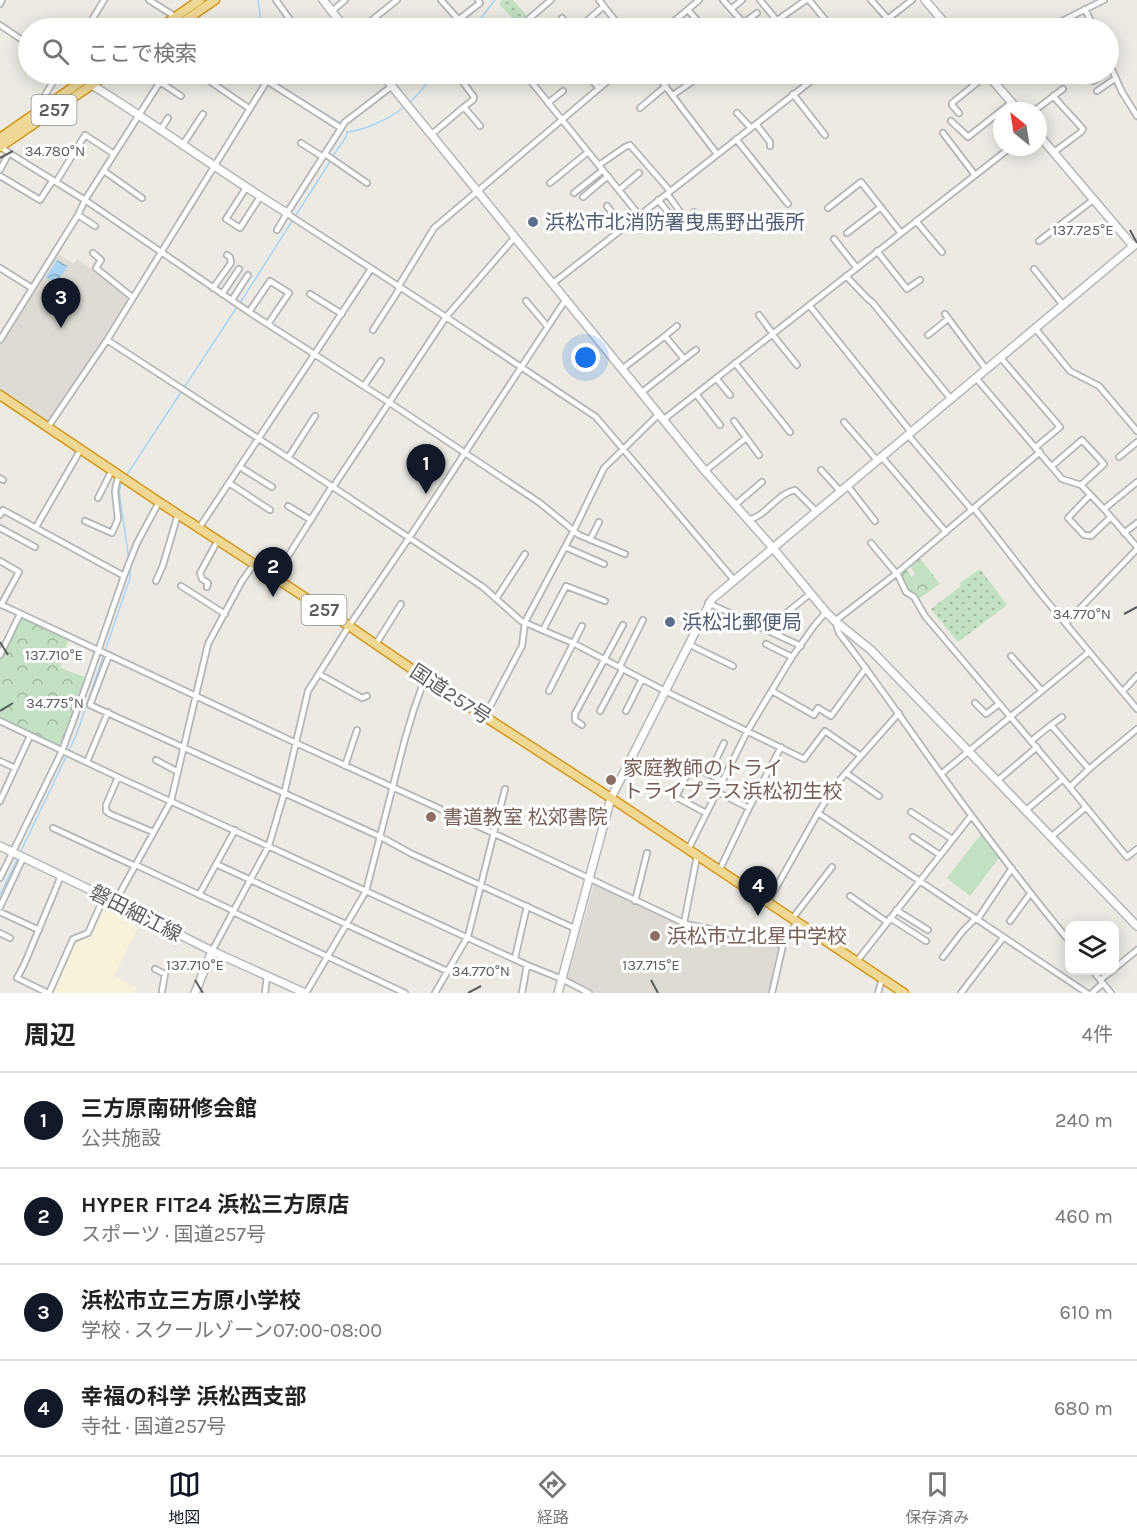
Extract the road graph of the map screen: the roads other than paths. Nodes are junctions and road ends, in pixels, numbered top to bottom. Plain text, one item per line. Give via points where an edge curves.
1 (104, 0) edge
2 (149, 0) edge
3 (200, 0) edge
4 (215, 0) edge
5 (276, 0) edge
6 (323, 0) edge
7 (345, 0) edge
8 (397, 0) edge
9 (441, 0) edge
10 (478, 0) edge
11 (551, 0) edge
12 (599, 0) edge
13 (699, 0) edge
14 (723, 0) edge
15 (742, 0) edge
16 (760, 0) edge
17 (871, 0) edge
18 (912, 0) edge
19 (925, 0) edge
20 (1104, 0) edge
21 (804, 1) edge
22 (604, 6) junction
23 (731, 9) junction
24 (1085, 9) junction
25 (688, 10) junction
26 (332, 11) junction
27 (757, 13) dead end
28 (93, 18) edge
29 (176, 18) edge
30 (181, 18) edge
31 (183, 18) edge
32 (289, 18) edge
33 (337, 18) edge
34 (374, 18) edge
35 (456, 18) edge
36 (461, 18) edge
37 (530, 18) edge
38 (590, 18) edge
39 (613, 18) edge
40 (678, 18) edge
41 (695, 18) edge
42 (739, 18) edge
43 (750, 18) edge
44 (775, 18) edge
45 (781, 18) edge
46 (822, 18) edge
47 (887, 18) edge
48 (889, 18) edge
49 (940, 18) edge
50 (1067, 18) edge
51 (1089, 18) edge
52 (0, 25) edge
53 (18, 37) edge
54 (52, 84) edge
55 (77, 84) edge
56 (159, 84) edge
57 (163, 84) edge
58 (214, 84) edge
59 (265, 84) edge
60 (272, 84) edge
61 (464, 84) edge
62 (533, 84) edge
63 (595, 84) edge
64 (604, 84) edge
65 (689, 84) edge
66 (806, 84) edge
67 (974, 84) edge
68 (996, 84) edge
69 (1107, 84) edge
70 (1119, 84) edge
71 (92, 85) joint
72 (392, 85) joint
73 (666, 86) joint
74 (599, 88) junction
75 (1063, 89) dead end
76 (563, 91) dead end
77 (1097, 91) dead end
78 (793, 94) junction
79 (673, 95) junction
80 (181, 96) dead end
81 (1053, 96) junction
82 (42, 100) dead end
83 (1011, 102) edge
84 (1045, 102) edge
85 (548, 103) junction
86 (464, 107) junction
87 (640, 108) dead end
88 (250, 109) junction
89 (738, 113) dead end
90 (959, 113) dead end
91 (139, 114) junction
92 (203, 114) dead end
93 (1137, 116) edge
94 (993, 117) edge
95 (168, 118) dead end
96 (562, 120) junction
97 (951, 121) dead end
98 (756, 124) junction
99 (480, 126) dead end
100 (341, 128) junction
101 (751, 128) junction
102 (160, 131) junction
103 (943, 133) dead end
104 (432, 134) junction
105 (825, 135) dead end
106 (736, 139) junction
107 (301, 143) dead end
108 (0, 144) edge
109 (1047, 144) edge
110 (182, 146) junction
111 (770, 146) dead end
112 (588, 152) junction
113 (1054, 152) junction
114 (9, 153) junction
115 (114, 154) junction
116 (717, 154) junction
117 (324, 155) junction
118 (999, 156) edge
119 (599, 165) junction
120 (214, 166) junction
121 (0, 170) edge
122 (603, 170) junction
123 (104, 171) junction
124 (639, 173) dead end
125 (975, 175) junction
126 (0, 176) edge
127 (608, 176) junction
128 (55, 181) junction
129 (368, 183) dead end
130 (550, 183) dead end
131 (246, 188) junction
132 (619, 190) junction
133 (478, 191) junction
134 (669, 192) junction
135 (574, 194) dead end
136 (260, 197) junction
137 (583, 197) dead end
138 (142, 198) dead end
139 (85, 200) junction
140 (658, 200) junction
141 (1094, 200) junction
142 (788, 204) dead end
143 (607, 206) dead end
144 (881, 207) junction
145 (828, 208) dead end
146 (694, 212) dead end
147 (78, 215) junction
148 (639, 215) junction
149 (292, 217) junction
150 (916, 221) junction
151 (679, 225) dead end
152 (95, 226) dead end
153 (624, 228) junction
154 (277, 230) dead end
155 (847, 233) dead end
156 (901, 233) junction
157 (515, 237) junction
158 (834, 239) dead end
159 (1039, 241) dead end
160 (1135, 245) edge
161 (878, 251) junction
162 (161, 252) junction
163 (942, 252) dead end
164 (93, 253) dead end
165 (227, 255) dead end
166 (0, 268) edge
167 (857, 268) junction
168 (1034, 268) dead end
169 (239, 269) dead end
170 (371, 269) junction
171 (248, 275) dead end
172 (846, 276) junction
173 (920, 280) dead end
174 (552, 284) junction
175 (399, 287) junction
176 (32, 288) junction
177 (213, 288) junction
178 (222, 294) junction
179 (310, 294) dead end
180 (132, 297) junction
181 (566, 299) junction
182 (232, 300) junction
183 (526, 301) dead end
184 (809, 305) junction
185 (1063, 305) junction
186 (249, 312) junction
187 (342, 314) junction
188 (759, 315) dead end
189 (446, 317) junction
190 (268, 324) junction
191 (547, 326) junction
192 (677, 326) dead end
193 (1035, 328) junction
194 (373, 330) dead end
195 (772, 334) junction
196 (928, 335) dead end
197 (665, 336) junction
198 (0, 340) edge
199 (107, 340) junction
200 (696, 350) dead end
201 (314, 354) junction
202 (1000, 357) junction
203 (684, 359) junction
204 (381, 361) dead end
205 (735, 363) junction
206 (797, 365) dead end
207 (521, 368) junction
208 (622, 369) junction
209 (986, 369) junction
210 (716, 378) junction
211 (975, 378) junction
212 (364, 386) junction
213 (641, 393) junction
214 (696, 394) junction
215 (0, 395) edge
216 (730, 395) dead end
217 (951, 399) junction
218 (390, 403) junction
219 (315, 416) dead end
220 (661, 417) junction
221 (734, 422) dead end
222 (844, 422) dead end
223 (720, 424) dead end
224 (48, 427) junction
225 (1137, 431) edge
226 (790, 432) dead end
227 (909, 433) junction
228 (746, 438) junction
229 (258, 439) junction
230 (1137, 442) edge
231 (1036, 447) junction
232 (81, 449) junction
233 (622, 449) junction
234 (1040, 452) junction
235 (465, 453) junction
236 (759, 455) dead end
237 (1119, 457) dead end
238 (288, 458) junction
239 (879, 458) junction
240 (1052, 466) junction
241 (240, 467) junction
242 (821, 470) dead end
243 (705, 471) junction
244 (120, 475) junction
245 (762, 482) dead end
246 (1137, 482) edge
247 (229, 483) junction
248 (1081, 485) junction
249 (272, 487) dead end
250 (333, 487) junction
251 (843, 488) junction
252 (1090, 495) junction
253 (98, 498) dead end
254 (159, 502) junction
255 (735, 505) junction
256 (288, 506) dead end
257 (1104, 508) junction
258 (973, 509) junction
259 (270, 510) dead end
260 (816, 511) junction
261 (178, 514) junction
262 (0, 515) edge
263 (1111, 517) junction
264 (311, 520) junction
265 (748, 520) junction
266 (85, 521) dead end
267 (875, 521) dead end
268 (599, 522) dead end
269 (1137, 523) edge
270 (36, 527) junction
271 (0, 528) edge
272 (199, 528) junction
273 (574, 530) junction
274 (946, 532) junction
275 (1125, 533) junction
276 (410, 538) junction
277 (218, 540) junction
278 (590, 540) junction
279 (871, 543) dead end
280 (34, 547) dead end
281 (565, 547) junction
282 (773, 548) junction
283 (1137, 548) edge
284 (525, 554) dead end
285 (625, 554) dead end
286 (0, 561) edge
287 (254, 564) junction
288 (604, 564) dead end
289 (897, 573) junction
290 (124, 576) junction
291 (274, 577) junction
292 (734, 580) junction
293 (156, 581) dead end
294 (181, 586) dead end
295 (207, 587) dead end
296 (811, 593) junction
297 (496, 599) junction
298 (605, 601) dead end
299 (708, 603) junction
300 (401, 604) dead end
301 (1, 605) edge
302 (826, 612) junction
303 (20, 614) junction
304 (225, 614) junction
305 (643, 620) dead end
306 (835, 621) junction
307 (525, 622) junction
308 (1066, 623) junction
309 (623, 625) dead end
310 (349, 626) junction
311 (582, 626) dead end
312 (543, 630) junction
313 (765, 630) junction
314 (376, 644) junction
315 (573, 644) junction
316 (688, 644) junction
317 (766, 644) dead end
318 (801, 646) junction
319 (98, 651) junction
320 (1089, 652) junction
321 (0, 653) edge
322 (109, 655) junction
323 (1011, 656) dead end
324 (792, 657) junction
325 (604, 659) junction
326 (733, 666) dead end
327 (621, 667) junction
328 (866, 668) junction
329 (319, 674) junction
330 (1137, 676) edge
331 (425, 678) junction
332 (642, 679) junction
333 (549, 691) dead end
334 (665, 691) junction
335 (772, 691) junction
336 (1042, 691) junction
337 (1123, 691) junction
338 (195, 695) junction
339 (367, 696) dead end
340 (975, 703) dead end
341 (999, 704) junction
342 (1137, 709) edge
343 (600, 711) dead end
344 (626, 711) dead end
345 (108, 712) junction
346 (899, 713) junction
347 (485, 716) junction
348 (1062, 717) dead end
349 (1011, 718) junction
350 (0, 721) edge
351 (582, 725) dead end
352 (1051, 725) junction
353 (1137, 729) edge
354 (357, 730) dead end
355 (748, 730) junction
356 (30, 736) junction
357 (1031, 741) junction
358 (296, 743) junction
359 (724, 743) dead end
360 (781, 747) junction
361 (1037, 747) junction
362 (183, 748) junction
363 (62, 751) junction
364 (969, 752) junction
365 (861, 756) junction
366 (156, 760) dead end
367 (0, 761) edge
368 (87, 762) junction
369 (345, 766) junction
370 (15, 768) junction
371 (1089, 770) junction
372 (178, 772) junction
373 (846, 773) junction
374 (709, 774) junction
375 (941, 774) junction
376 (118, 777) junction
377 (1063, 779) junction
378 (723, 781) junction
379 (997, 781) junction
380 (1070, 787) junction
381 (393, 788) junction
382 (505, 789) dead end
383 (717, 792) junction
384 (284, 794) junction
385 (879, 796) dead end
386 (1, 798) edge
387 (611, 798) junction
388 (171, 801) junction
389 (1086, 807) junction
390 (748, 808) junction
391 (1026, 811) junction
392 (911, 812) dead end
393 (706, 813) junction
394 (818, 813) junction
395 (971, 816) junction
396 (53, 828) dead end
397 (235, 830) junction
398 (153, 832) junction
399 (493, 833) junction
400 (381, 837) junction
401 (913, 837) dead end
402 (1051, 837) junction
403 (952, 839) junction
404 (269, 845) junction
405 (0, 846) edge
406 (1137, 849) edge
407 (688, 850) junction
408 (12, 852) junction
409 (646, 853) dead end
410 (940, 855) junction
411 (698, 856) junction
412 (23, 858) junction
413 (216, 864) junction
414 (136, 866) junction
415 (832, 867) dead end
416 (1012, 868) junction
417 (719, 871) junction
418 (61, 876) junction
419 (0, 878) edge
420 (590, 878) junction
421 (250, 880) junction
422 (919, 881) junction
423 (480, 884) junction
424 (366, 891) junction
425 (1030, 894) junction
426 (199, 895) junction
427 (850, 896) dead end
428 (104, 897) junction
429 (635, 901) junction
430 (115, 902) junction
431 (768, 902) junction
432 (527, 906) junction
433 (0, 907) edge
434 (896, 910) junction
435 (0, 912) edge
436 (233, 912) junction
437 (889, 920) junction
438 (976, 920) junction
439 (794, 921) junction
440 (1010, 921) dead end
441 (684, 923) junction
442 (347, 925) junction
443 (1137, 926) edge
444 (576, 929) junction
445 (39, 930) junction
446 (928, 930) dead end
447 (912, 932) junction
448 (0, 933) edge
449 (468, 936) junction
450 (1065, 936) edge
451 (10, 938) dead end
452 (1003, 938) junction
453 (907, 939) dead end
454 (926, 941) dead end
455 (783, 945) junction
456 (1137, 950) edge
457 (212, 951) junction
458 (328, 956) junction
459 (943, 957) dead end
460 (515, 958) junction
461 (856, 961) junction
462 (527, 964) junction
463 (1119, 966) edge
464 (155, 969) dead end
465 (447, 971) junction
466 (1096, 975) edge
467 (1109, 975) edge
468 (267, 976) junction
469 (562, 979) junction
470 (882, 979) junction
471 (1102, 982) junction
472 (163, 992) edge
473 (48, 993) edge
474 (195, 993) edge
475 (265, 993) edge
476 (305, 993) edge
477 (405, 993) edge
478 (435, 993) edge
479 (522, 993) edge
480 (558, 993) edge
481 (590, 993) edge
482 (772, 993) edge
483 (878, 993) edge
484 (904, 993) edge
485 (961, 993) edge
486 (1089, 993) edge
487 (1111, 993) edge

1 - 28 street
2 - 29 street
3 - 30 highway
4 - 31 highway
5 - 32 street
6 - 26 street
7 - 26 street
8 - 34 street
9 - 35 street
10 - 36 street via 480,3
11 - 37 street
12 - 22 street
13 - 25 street
14 - 23 street
15 - 23 street
16 - 44 street
17 - 47 street
18 - 48 street
19 - 49 street
20 - 24 street
21 - 45 street
21 - 46 street
22 - 38 street
22 - 39 street
23 - 42 street
24 - 50 street
24 - 51 street
25 - 40 street
25 - 41 street
26 - 33 street
27 - 43 street
52 - 53 street
54 - 82 street
55 - 108 highway, 257
56 - 91 street
57 - 80 street
58 - 88 street
59 - 88 street
60 - 100 street
61 - 86 street via 474,97
62 - 85 street
63 - 74 street
64 - 74 street
65 - 79 street
66 - 78 street
67 - 90 street via 953,101
68 - 83 street
69 - 77 street
70 - 93 street
71 - 91 street
71 - 108 highway, 257
72 - 100 street
72 - 104 street
73 - 79 street
73 - 87 street
74 - 96 street
75 - 81 street
76 - 85 street
78 - 98 street
78 - 105 street
79 - 116 street
81 - 84 street
81 - 113 street via 1083,129
85 - 96 street
86 - 99 street
86 - 104 street
88 - 120 street
89 - 101 street
91 - 102 street
91 - 115 street
92 - 110 street
94 - 97 street via 968,137
95 - 102 street
96 - 112 street
96 - 133 street
98 - 101 street
98 - 111 street
100 - 117 street
101 - 106 street
102 - 110 street
103 - 125 street
104 - 133 street
106 - 116 street
106 - 142 street
107 - 117 street
108 - 114 street
109 - 113 street
110 - 120 street
112 - 119 street
112 - 130 street
113 - 141 street
114 - 121 street
114 - 128 street
115 - 123 street
115 - 128 street via 85,135
116 - 134 street
117 - 129 street
117 - 149 street
118 - 125 street
119 - 122 street
119 - 134 street via 630,145
120 - 131 street
120 - 162 street
122 - 127 street
122 - 135 street
123 - 138 street
123 - 139 street
124 - 132 street
125 - 150 street
126 - 128 street via 40,200
127 - 132 street
127 - 137 street
128 - 139 street
131 - 136 street
131 - 136 street via 226,219 240,228
132 - 148 street
133 - 157 street
133 - 175 street via 434,228
134 - 140 street
134 - 146 street via 690,224 698,218
136 - 149 street
139 - 147 street
139 - 162 street
140 - 148 street
140 - 151 street
141 - 159 street
141 - 160 street
143 - 153 street
144 - 145 street via 861,182
144 - 155 street
144 - 156 street
147 - 152 street
147 - 176 street
148 - 153 street
149 - 154 street
149 - 170 street
150 - 156 street
150 - 163 street
153 - 174 street
156 - 161 street
157 - 174 street
157 - 189 street
158 - 167 street
160 - 185 street
161 - 167 street
161 - 173 street via 907,289
162 - 177 street
162 - 180 street
164 - 180 street via 101,260 96,268
165 - 177 street via 231,263
166 - 176 street
167 - 172 street
168 - 185 street
169 - 178 street
170 - 175 street
170 - 187 street
171 - 182 street
172 - 184 street
172 - 217 street via 879,309
174 - 181 street
175 - 189 street
175 - 194 street
176 - 198 street
177 - 178 street
178 - 182 street
179 - 187 street
180 - 199 street
181 - 191 street
181 - 208 street
182 - 186 street
183 - 191 street
184 - 195 street
184 - 227 street
185 - 193 street
186 - 190 street
186 - 190 street via 270,281 288,292
187 - 201 street
188 - 195 street
189 - 207 street
189 - 218 street
190 - 201 street
191 - 207 street
192 - 197 street
193 - 202 street
193 - 225 street via 1070,371 1099,386
195 - 205 street
195 - 206 street
196 - 209 street via 946,316
197 - 203 street
197 - 208 street
199 - 224 street
199 - 229 street
200 - 203 street
201 - 212 street
201 - 229 street
202 - 209 street
202 - 231 street via 1060,427
203 - 213 street
204 - 212 street
205 - 210 street
205 - 226 street
207 - 233 street via 596,417
207 - 235 street
208 - 213 street
209 - 211 street
210 - 214 street
210 - 216 street
211 - 217 street
211 - 231 street
212 - 218 street
213 - 220 street
214 - 220 street
214 - 223 street
215 - 224 highway, 国道257号 / 257
217 - 227 street
218 - 235 street
218 - 250 street
219 - 238 street
220 - 233 street
220 - 243 street
221 - 228 street
222 - 239 street
224 - 232 highway, 国道257号 / 257
227 - 239 street
227 - 258 street
228 - 236 street
228 - 243 street
229 - 238 street
229 - 241 street
230 - 237 street
231 - 234 street
232 - 244 highway, 国道257号 / 257
232 - 270 street
233 - 273 street via 604,468
233 - 292 street
234 - 240 street
234 - 258 street
235 - 273 street
235 - 276 street
238 - 250 street
239 - 251 street
239 - 274 street
240 - 248 street via 1062,479
240 - 248 street via 1082,440 1104,464
241 - 247 street
241 - 249 street
242 - 251 street
243 - 255 street
244 - 253 street
244 - 254 highway, 国道257号 / 257
244 - 266 street via 115,492 118,519 112,533
245 - 255 street
246 - 257 street
247 - 259 street
247 - 272 street
248 - 252 street
250 - 264 street
250 - 276 street
251 - 260 street
251 - 267 street
252 - 257 street
252 - 263 street via 1068,518 1084,535 1091,536
254 - 261 highway, 国道257号 / 257
254 - 290 street
255 - 265 street
256 - 264 street
257 - 263 street
258 - 274 street
258 - 308 street
260 - 265 street via 793,490
260 - 282 street
261 - 272 highway, 国道257号 / 257
261 - 293 street
262 - 270 street via 3,510
263 - 275 street
264 - 291 street
265 - 282 street
268 - 278 street
269 - 275 street
270 - 290 street
271 - 280 street
272 - 277 highway, 国道257号 / 257
273 - 278 street
273 - 281 street
274 - 289 street
275 - 283 street
276 - 297 street
276 - 310 street
277 - 287 highway, 国道257号 / 257
277 - 295 street via 200,573
278 - 285 street
279 - 289 street
281 - 288 street
281 - 307 street
282 - 292 street
282 - 296 street
283 - 308 street
284 - 297 street
286 - 301 street via 19,572
287 - 291 highway, 国道257号 / 257
287 - 304 street
289 - 306 street
289 - 341 street via 906,592
290 - 319 street
291 - 310 highway, 国道257号 / 257
292 - 299 street
294 - 304 street
296 - 302 street
296 - 313 street
297 - 307 street
298 - 312 street via 566,586
299 - 313 street
299 - 316 street
300 - 314 street
301 - 303 street
302 - 306 street
302 - 318 street
303 - 319 street
303 - 321 street
304 - 338 street via 208,644
305 - 327 street
306 - 328 street via 839,633
306 - 364 street via 871,650
307 - 312 street
307 - 347 street via 522,646
308 - 320 street
309 - 325 street
310 - 314 highway, 国道257号 / 257
310 - 329 street
311 - 315 street
312 - 315 street
313 - 318 street
314 - 331 highway, 国道257号 / 257
315 - 325 street
315 - 333 street
316 - 326 street
316 - 334 street
317 - 324 street
318 - 324 street
319 - 322 street
319 - 363 street
320 - 336 street
320 - 337 street
322 - 338 street
322 - 345 street via 90,705
323 - 336 street
324 - 335 street
325 - 327 street
325 - 351 street via 574,717
327 - 332 street
327 - 343 street
328 - 335 street via 831,716 818,708 814,715
328 - 346 street
329 - 339 street via 362,698
329 - 358 street via 308,691
330 - 337 street
331 - 347 highway, 国道257号 / 257
331 - 381 street
332 - 334 street
332 - 344 street
334 - 355 street
334 - 387 street
335 - 355 street
336 - 349 street
337 - 342 street
338 - 358 street
338 - 362 street
340 - 341 street via 986,714
341 - 349 street
345 - 362 street
345 - 368 street
346 - 365 street
346 - 375 street
347 - 387 highway, 国道257号 / 257
348 - 352 street
349 - 357 street
349 - 364 street
350 - 356 street
352 - 357 street
352 - 371 street
353 - 371 street
354 - 369 street
355 - 360 street
355 - 378 street
356 - 363 street
356 - 370 street
357 - 361 street
358 - 369 street
358 - 384 street
359 - 374 street
360 - 365 street via 804,759 825,731
360 - 390 street
361 - 377 street
361 - 379 street
362 - 372 street
362 - 384 street
363 - 368 street
363 - 408 street
364 - 375 street
364 - 379 street
365 - 373 street
366 - 372 street
367 - 370 street
368 - 376 street
369 - 381 street
370 - 386 street
371 - 380 street
372 - 388 street
373 - 385 street
373 - 394 street
374 - 378 street
374 - 393 street via 691,766 676,797
375 - 395 street
376 - 388 street
376 - 398 street via 106,811
377 - 380 street
377 - 391 street
378 - 383 street
379 - 391 street
380 - 389 street
381 - 399 street
381 - 400 street
382 - 399 street
383 - 390 street
383 - 393 street
384 - 400 street
384 - 404 street
387 - 407 highway, 国道257号 / 257
387 - 420 street
388 - 397 street
388 - 398 street
389 - 402 street
389 - 406 street via 1127,857
390 - 417 street
391 - 402 street
392 - 403 street
393 - 407 street
394 - 422 street
394 - 431 street
395 - 403 street
395 - 416 street
396 - 414 street
397 - 404 street
397 - 413 street
398 - 414 street
399 - 420 street
399 - 423 street
400 - 423 street
400 - 424 street
401 - 410 street
402 - 443 street
403 - 410 street
404 - 421 street
404 - 424 street
405 - 408 street, 磐田細江線
407 - 411 highway, 国道257号 / 257
408 - 412 street, 磐田細江線
408 - 419 street
409 - 429 street
410 - 422 street
411 - 417 highway, 国道257号 / 257
411 - 441 street
412 - 418 street, 磐田細江線
412 - 433 street
413 - 421 street
413 - 426 street
414 - 426 street
414 - 430 street
415 - 439 street
416 - 425 street
416 - 438 street
417 - 431 highway, 国道257号 / 257
418 - 428 street, 磐田細江線
418 - 445 street
420 - 429 street
420 - 444 street
421 - 436 street
421 - 442 street
422 - 434 street
422 - 438 street
423 - 432 street
423 - 449 street
424 - 442 street
424 - 449 street
425 - 440 street
425 - 450 street
426 - 436 street
427 - 437 street
428 - 430 street, 磐田細江線
428 - 473 street via 88,933 73,939
429 - 441 street
430 - 457 street, 磐田細江線
431 - 439 highway, 国道257号 / 257
432 - 444 street
432 - 460 street
434 - 437 street
434 - 446 street
435 - 445 street
436 - 457 street
436 - 458 street
437 - 447 street
437 - 461 street
438 - 452 street
438 - 459 street
439 - 455 street
439 - 461 highway, 国道257号 / 257
441 - 455 street
442 - 458 street
442 - 465 street
444 - 469 street
445 - 473 street via 17,978
447 - 453 street
447 - 454 street
448 - 451 street
449 - 460 street
449 - 465 street
452 - 485 street
452 - 486 street
455 - 482 street
456 - 463 street
457 - 468 street, 磐田細江線
457 - 474 street
458 - 476 street
458 - 477 street
460 - 462 street
461 - 470 highway, 国道257号 / 257
462 - 469 street
462 - 479 street
464 - 472 street via 165,974
465 - 478 street
466 - 471 street
467 - 471 street
468 - 475 street
468 - 476 street, 磐田細江線
469 - 480 street
469 - 481 street
470 - 483 street
470 - 484 highway, 国道257号 / 257
471 - 486 street
471 - 487 street

